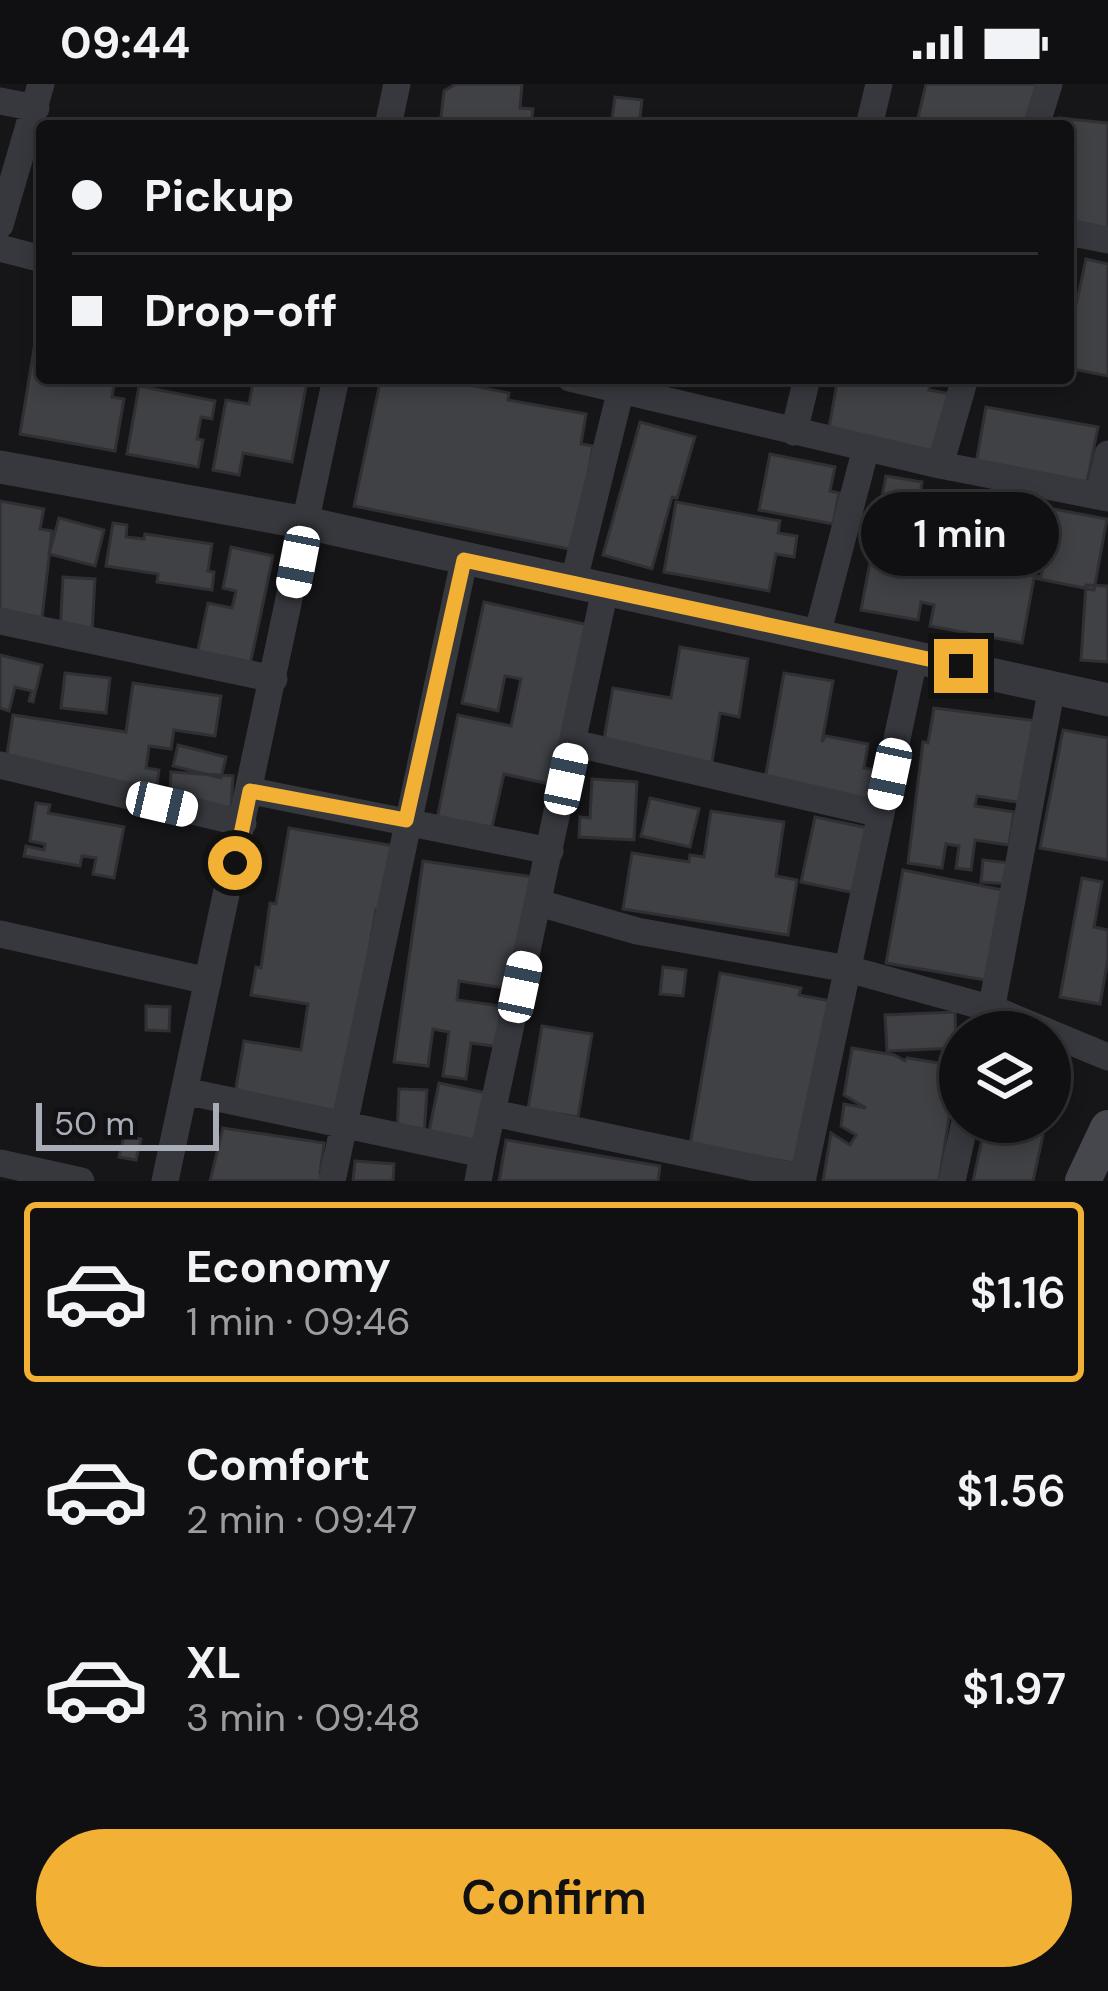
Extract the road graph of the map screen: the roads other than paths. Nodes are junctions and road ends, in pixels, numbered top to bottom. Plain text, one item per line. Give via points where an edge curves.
1 (397, 84) edge
2 (879, 84) edge
3 (1048, 84) edge
4 (38, 96) edge
5 (0, 101) edge
6 (389, 120) edge
7 (870, 120) edge
8 (1038, 120) edge
9 (0, 225) edge
10 (1074, 233) edge
11 (1108, 240) edge
12 (0, 248) edge
13 (36, 257) edge
14 (335, 384) edge
15 (598, 384) edge
16 (806, 384) edge
17 (962, 384) edge
18 (621, 389) junction
19 (794, 431) junction
20 (866, 448) junction
21 (1108, 454) edge
22 (940, 465) junction
23 (0, 467) edge
24 (1104, 497) edge
25 (306, 523) junction
26 (464, 560) junction
27 (589, 587) junction
28 (0, 621) edge
29 (818, 635) junction
30 (915, 655) junction
31 (274, 679) junction
32 (1052, 687) junction
33 (1108, 700) edge
34 (573, 743) junction
35 (0, 765) edge
36 (250, 791) junction
37 (881, 814) junction
38 (406, 820) junction
39 (243, 824) junction
40 (550, 851) junction
41 (539, 904) junction
42 (0, 934) edge
43 (848, 969) junction
44 (208, 981) junction
45 (963, 1011) edge
46 (992, 1011) edge
47 (1071, 1041) edge
48 (1108, 1057) edge
49 (184, 1091) junction
50 (493, 1113) junction
51 (344, 1126) junction
52 (1108, 1128) edge
53 (960, 1143) edge
54 (0, 1163) edge
55 (481, 1168) edge
56 (802, 1179) edge
57 (81, 1181) edge
58 (164, 1181) edge
59 (332, 1181) edge
60 (952, 1181) edge
61 (1083, 1181) edge

1 - 6 street
2 - 7 street
3 - 8 street
4 - 5 street
4 - 9 street
10 - 11 street
12 - 13 street
14 - 25 street
15 - 18 street
16 - 19 street
17 - 22 street
18 - 19 street
18 - 27 street
19 - 20 street
20 - 22 street
20 - 29 street
21 - 24 street
22 - 24 street
23 - 25 street
25 - 26 street
25 - 31 street
26 - 27 street
26 - 38 street
27 - 29 street
27 - 34 street
28 - 31 street
29 - 30 street
30 - 32 street
30 - 37 street
31 - 36 street
32 - 33 street
32 - 46 street
34 - 37 street
34 - 40 street
35 - 39 street
36 - 38 street
36 - 39 street
37 - 43 street
38 - 40 street
38 - 51 street
39 - 44 street
40 - 41 street
41 - 43 street via 637,931
41 - 50 street
42 - 44 street
43 - 45 street
43 - 56 street
44 - 49 street
47 - 48 street
49 - 51 street
49 - 58 street
50 - 55 street
50 - 56 street
51 - 55 street
51 - 59 street
52 - 61 main road
53 - 60 street
54 - 57 street

